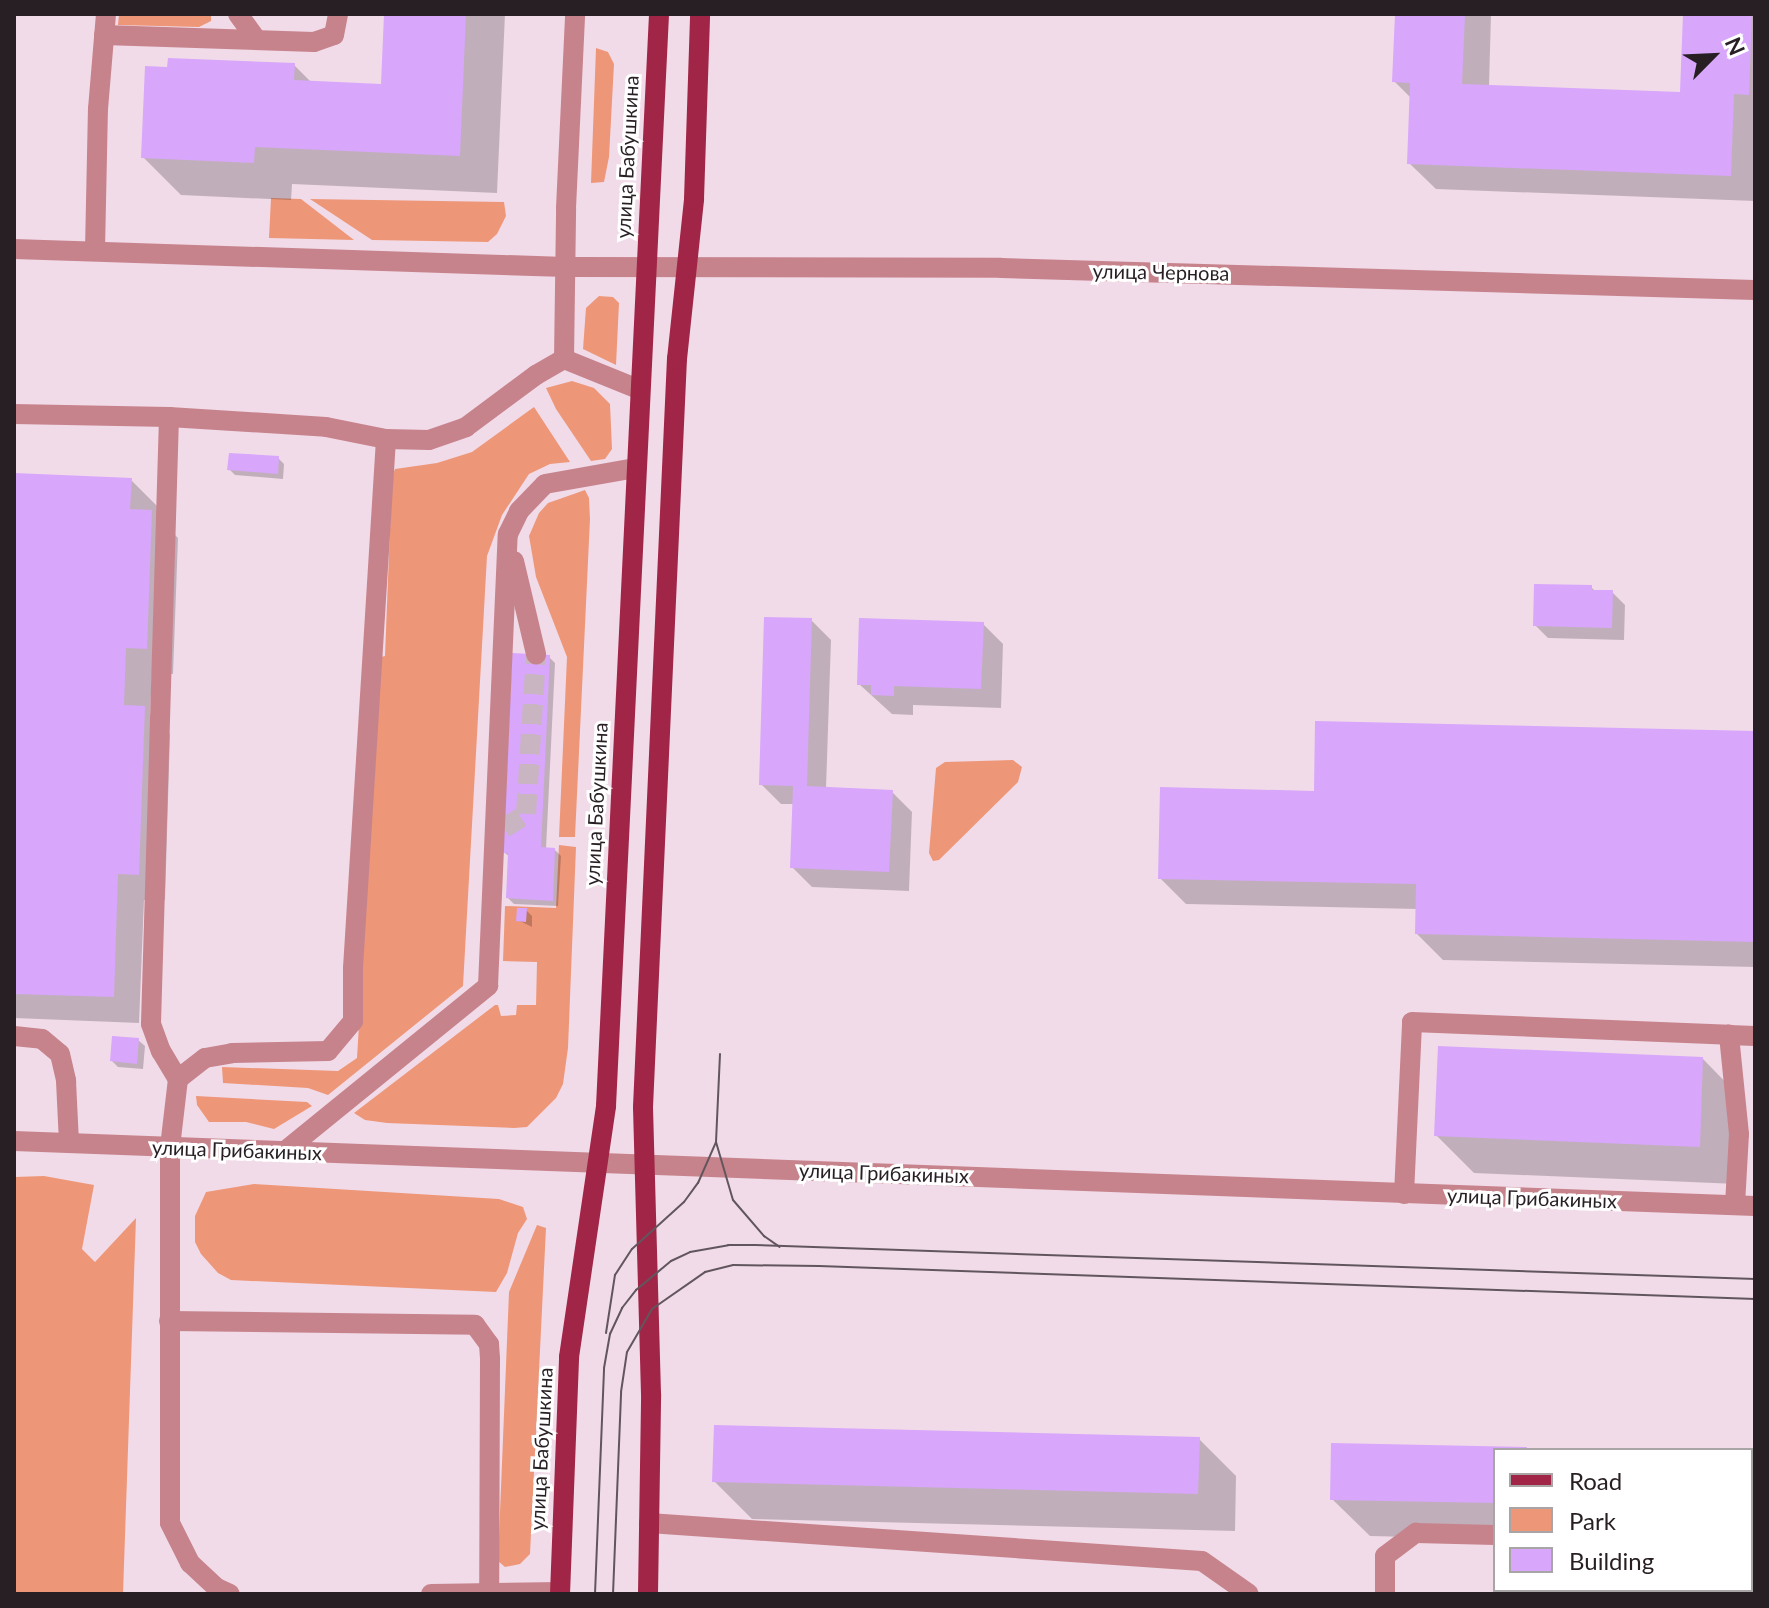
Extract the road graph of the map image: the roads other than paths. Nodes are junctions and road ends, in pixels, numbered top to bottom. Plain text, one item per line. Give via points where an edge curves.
1 (106, 14) edge
2 (238, 14) edge
3 (338, 14) edge
4 (575, 14) edge
5 (659, 14) edge
6 (700, 14) edge
7 (104, 35) junction
8 (256, 39) junction
9 (14, 249) edge
10 (95, 250) junction
11 (689, 265) junction
12 (566, 267) junction
13 (645, 267) junction
14 (1755, 290) edge
15 (564, 359) junction
16 (638, 389) junction
17 (14, 414) edge
18 (169, 417) junction
19 (386, 439) junction
20 (635, 468) junction
21 (508, 534) junction
22 (536, 654) tunnel mouth
23 (1729, 1035) junction
24 (14, 1036) edge
25 (1755, 1036) edge
26 (178, 1079) junction
27 (14, 1141) edge
28 (69, 1143) junction
29 (170, 1147) junction
30 (285, 1151) junction
31 (596, 1164) junction
32 (645, 1165) junction
33 (1404, 1194) junction
34 (1745, 1206) edge
35 (169, 1321) junction
36 (649, 1523) junction
37 (1493, 1535) edge
38 (489, 1591) junction
39 (560, 1593) edge
40 (230, 1594) edge
41 (431, 1594) edge
42 (648, 1594) edge
43 (1249, 1594) edge
44 (1385, 1594) edge

1 - 7 street
2 - 8 street
3 - 8 street via 334,35 326,41
4 - 12 street
5 - 13 main road, улица Бабушкина
6 - 11 main road
7 - 8 street
7 - 10 street
9 - 10 street, улица Чернова
10 - 12 street, улица Чернова
11 - 13 street, улица Чернова
11 - 14 street, улица Чернова via 1078,270
11 - 32 main road via 676,375 643,1107
12 - 13 street, улица Чернова
12 - 15 street
13 - 16 main road, улица Бабушкина
15 - 16 street
15 - 19 street via 466,427 429,440
16 - 20 main road, улица Бабушкина
17 - 18 street
18 - 19 street via 326,427
18 - 26 street via 151,1024
19 - 26 street via 353,1021 328,1051 205,1058
20 - 21 street via 545,484 519,511
20 - 31 main road, улица Бабушкина via 606,1106
21 - 22 street
21 - 30 street via 500,825 488,986
23 - 25 street
23 - 33 street via 1412,1022
23 - 34 street
24 - 28 street via 42,1039 60,1054
26 - 29 street
27 - 28 street, улица Грибакиных
28 - 29 street, улица Грибакиных
29 - 30 street, улица Грибакиных
29 - 35 street
30 - 31 street, улица Грибакиных
31 - 32 street, улица Грибакиных
31 - 39 main road, улица Бабушкина via 569,1357
32 - 33 street, улица Грибакиных
32 - 36 main road
33 - 34 street, улица Грибакиных
35 - 38 street via 475,1325 489,1344 490,1359
35 - 40 street via 170,1523 190,1563
36 - 42 main road
36 - 43 street via 1202,1561
37 - 44 street via 1416,1533 1385,1556
38 - 39 street
38 - 41 street

